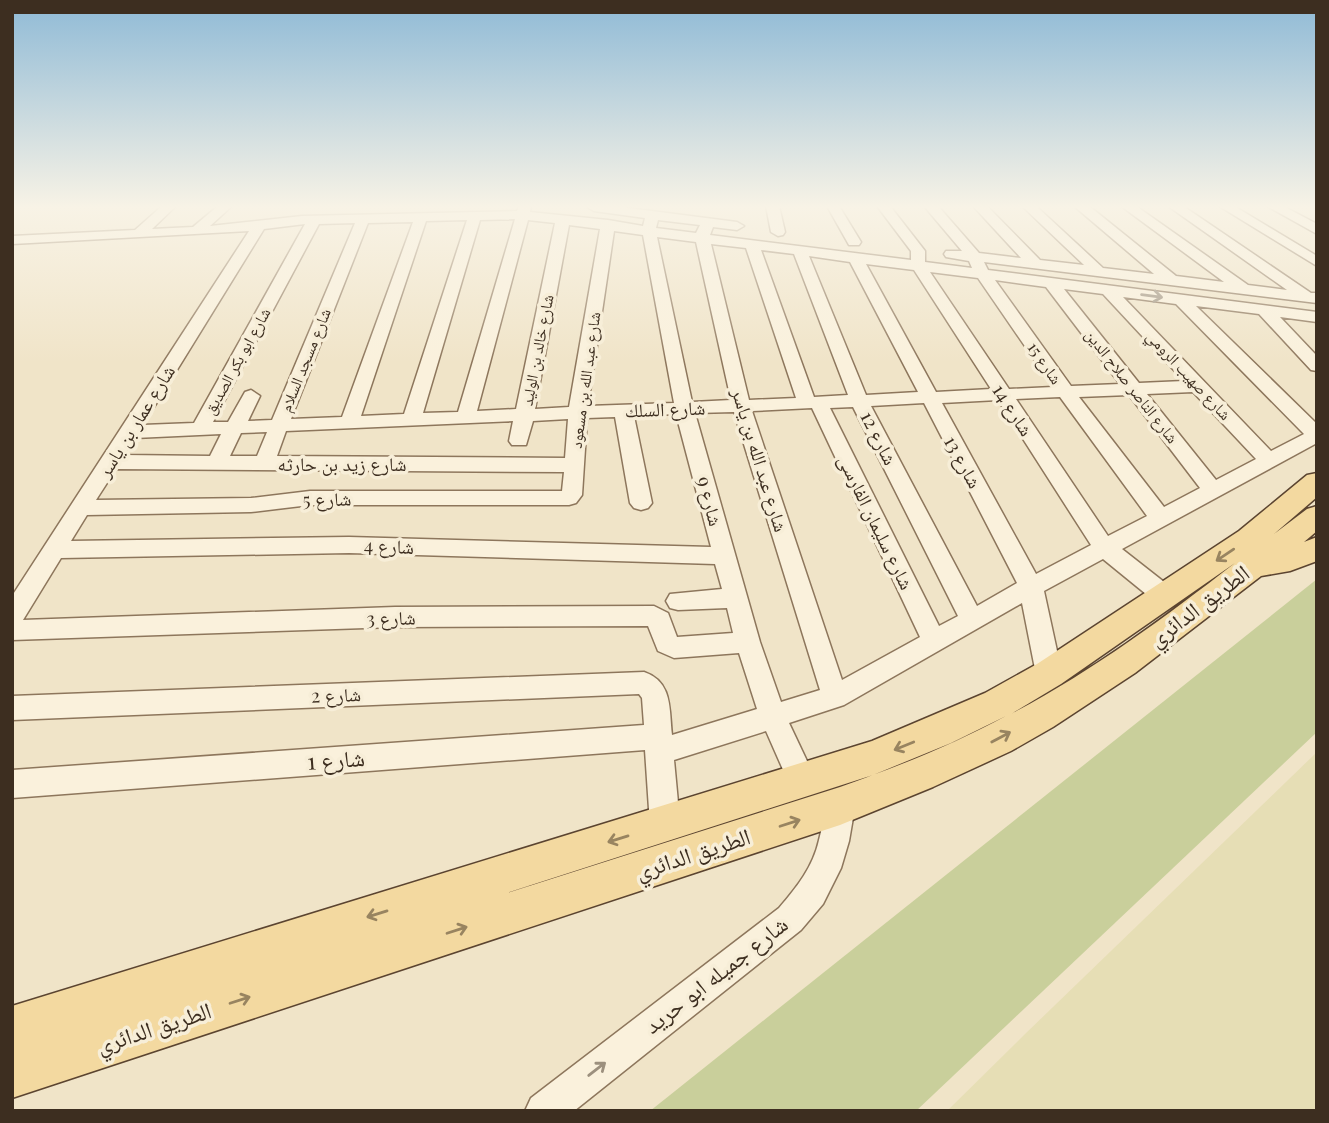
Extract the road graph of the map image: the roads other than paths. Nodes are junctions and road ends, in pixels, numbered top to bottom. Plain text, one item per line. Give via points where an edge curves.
1 (239, 258) edge
2 (287, 258) edge
3 (342, 258) edge
4 (407, 258) edge
5 (462, 258) edge
6 (510, 258) edge
7 (556, 258) edge
8 (604, 258) edge
9 (665, 258) edge
10 (718, 258) edge
11 (770, 258) edge
12 (807, 258) edge
13 (859, 258) edge
14 (928, 258) edge
15 (944, 258) edge
16 (944, 258) edge
17 (973, 258) edge
18 (1030, 258) edge
19 (1085, 258) edge
20 (1144, 258) edge
21 (1201, 258) edge
22 (1255, 258) edge
23 (1035, 264) junction
24 (978, 265) junction
25 (1098, 271) junction
26 (1049, 282) junction
27 (1222, 286) junction
28 (1243, 289) junction
29 (1108, 290) junction
30 (1181, 290) junction
31 (1312, 297) edge
32 (1230, 306) junction
33 (1264, 310) junction
34 (1317, 317) edge
35 (1317, 366) edge
36 (1200, 386) junction
37 (1133, 389) junction
38 (1065, 391) junction
39 (1003, 394) junction
40 (251, 396) dead end
41 (928, 398) junction
42 (859, 400) junction
43 (812, 402) junction
44 (741, 405) junction
45 (684, 408) junction
46 (623, 411) junction
47 (578, 412) junction
48 (524, 415) junction
49 (466, 417) junction
50 (412, 419) junction
51 (350, 422) junction
52 (279, 425) junction
53 (234, 427) junction
54 (200, 429) junction
55 (129, 432) junction
56 (1317, 435) edge
57 (519, 440) dead end
58 (1269, 461) junction
59 (110, 462) junction
60 (216, 463) junction
61 (264, 463) junction
62 (574, 465) junction
63 (1317, 482) edge
64 (1214, 491) junction
65 (572, 495) joint
66 (640, 503) dead end
67 (81, 508) junction
68 (1317, 516) edge
69 (1161, 519) junction
70 (1104, 548) junction
71 (1317, 548) edge
72 (54, 550) junction
73 (724, 556) junction
74 (1251, 568) junction
75 (1031, 586) junction
76 (1165, 596) junction
77 (736, 598) junction
78 (678, 601) dead end
79 (12, 616) edge
80 (972, 620) junction
81 (12, 630) edge
82 (934, 641) junction
83 (748, 642) junction
84 (1049, 674) junction
85 (835, 696) junction
86 (12, 708) edge
87 (772, 715) junction
88 (660, 743) junction
89 (803, 780) junction
90 (12, 783) edge
91 (840, 806) junction
92 (665, 824) junction
93 (12, 1029) edge
94 (12, 1074) edge
95 (544, 1111) edge

1 - 55 street, شارع عمار بن ياسر
2 - 54 street, شارع ابو بكر الصديق
3 - 52 street, شارع مسجد السلام
4 - 51 street
5 - 50 street
6 - 49 street
7 - 48 street, شارع خالد بن الوليد
8 - 47 street, شارع عبد الله بن مسعود
9 - 45 street, شارع 9
10 - 44 street, شارع عبد الله بن ياسر
11 - 43 street, شارع سليمان الفارسى
12 - 42 street, شارع 12
13 - 41 street, شارع 13
14 - 39 street, شارع 14
15 - 24 street
16 - 24 street
17 - 24 street, شارع 15
18 - 23 street
19 - 25 street
20 - 30 street
21 - 28 street
22 - 31 street
23 - 24 street
23 - 25 street
24 - 26 street
24 - 38 street, شارع 15
25 - 30 street
26 - 29 street
26 - 37 street, شارع الناصر صلاح الدين
27 - 28 street
27 - 30 street
27 - 32 street
28 - 31 street
29 -> 30 street
29 - 36 street, شارع صهيب الرومي
30 - 32 street
30 - 56 street
32 - 33 street
33 - 34 street
33 - 35 street
36 - 37 street, شارع السلك
36 - 58 street, شارع صهيب الرومي
37 - 38 street, شارع السلك
37 - 64 street, شارع الناصر صلاح الدين
38 - 39 street, شارع السلك
38 - 69 street, شارع 15
39 - 41 street, شارع السلك
39 - 70 street, شارع 14
40 - 53 street
41 - 42 street, شارع السلك
41 - 75 street, شارع 13
42 - 43 street, شارع السلك
42 - 80 street, شارع 12
43 - 44 street, شارع السلك
43 - 82 street, شارع سليمان الفارسى
44 - 45 street, شارع السلك
44 - 85 street, شارع عبد الله بن ياسر
45 - 46 street, شارع السلك
45 - 73 street, شارع 9
46 - 47 street, شارع السلك
46 - 66 street
47 - 48 street, شارع السلك
47 - 62 street, شارع عبد الله بن مسعود
48 - 49 street, شارع السلك
48 - 57 street, شارع خالد بن الوليد
49 - 50 street, شارع السلك
50 - 51 street, شارع السلك
51 - 52 street, شارع السلك
52 - 53 street, شارع السلك
52 - 61 street, شارع مسجد السلام
53 - 54 street, شارع السلك
53 - 60 street
54 - 55 street, شارع السلك
55 - 59 street, شارع عمار بن ياسر
56 - 58 street, شارع 1
58 - 64 street, شارع 1
59 - 60 street, شارع زيد بن حارثه
59 - 67 street, شارع عمار بن ياسر
60 - 61 street, شارع زيد بن حارثه
61 - 62 street, شارع زيد بن حارثه
62 - 65 street, شارع عبد الله بن مسعود
63 -> 76 main road, الطريق الدائري via 1249,539
64 - 69 street, شارع 1
65 - 67 street, شارع 5 via 560,500 310,498 251,505
67 - 72 street, شارع عمار بن ياسر
68 - 74 main road, الطريق الدائري
69 - 70 street, شارع 1
70 - 75 street, شارع 1
70 - 76 street, شارع 14
71 - 74 main road via 1290,560
72 - 73 street, شارع 4 via 349,545
72 - 79 street, شارع عمار بن ياسر
73 - 77 street, شارع 9
91 -> 74 main road, الطريق الدائري via 933,770 1063,702 1191,616
75 - 80 street, شارع 1
75 - 84 street, شارع 13
76 - 84 main road, الطريق الدائري
77 - 78 street
77 - 83 street, شارع 9
80 - 82 street, شارع 1
81 - 83 street, شارع 3 via 395,617 654,616 660,621 662,639 674,648
82 - 85 street, شارع 1
83 - 87 street, شارع 9
84 -> 89 main road, الطريق الدائري via 938,732
85 - 87 street, شارع 1
86 - 88 street, شارع 2 via 636,682 654,693
87 - 88 street, شارع 1
87 - 89 street, شارع 9
88 - 90 street, شارع 1
88 - 92 street
89 - 92 main road, الطريق الدائري
94 -> 91 main road, الطريق الدائري
95 -> 91 street, شارع جميله ابو حريد via 790,919 825,873 835,848
92 -> 93 main road, الطريق الدائري

